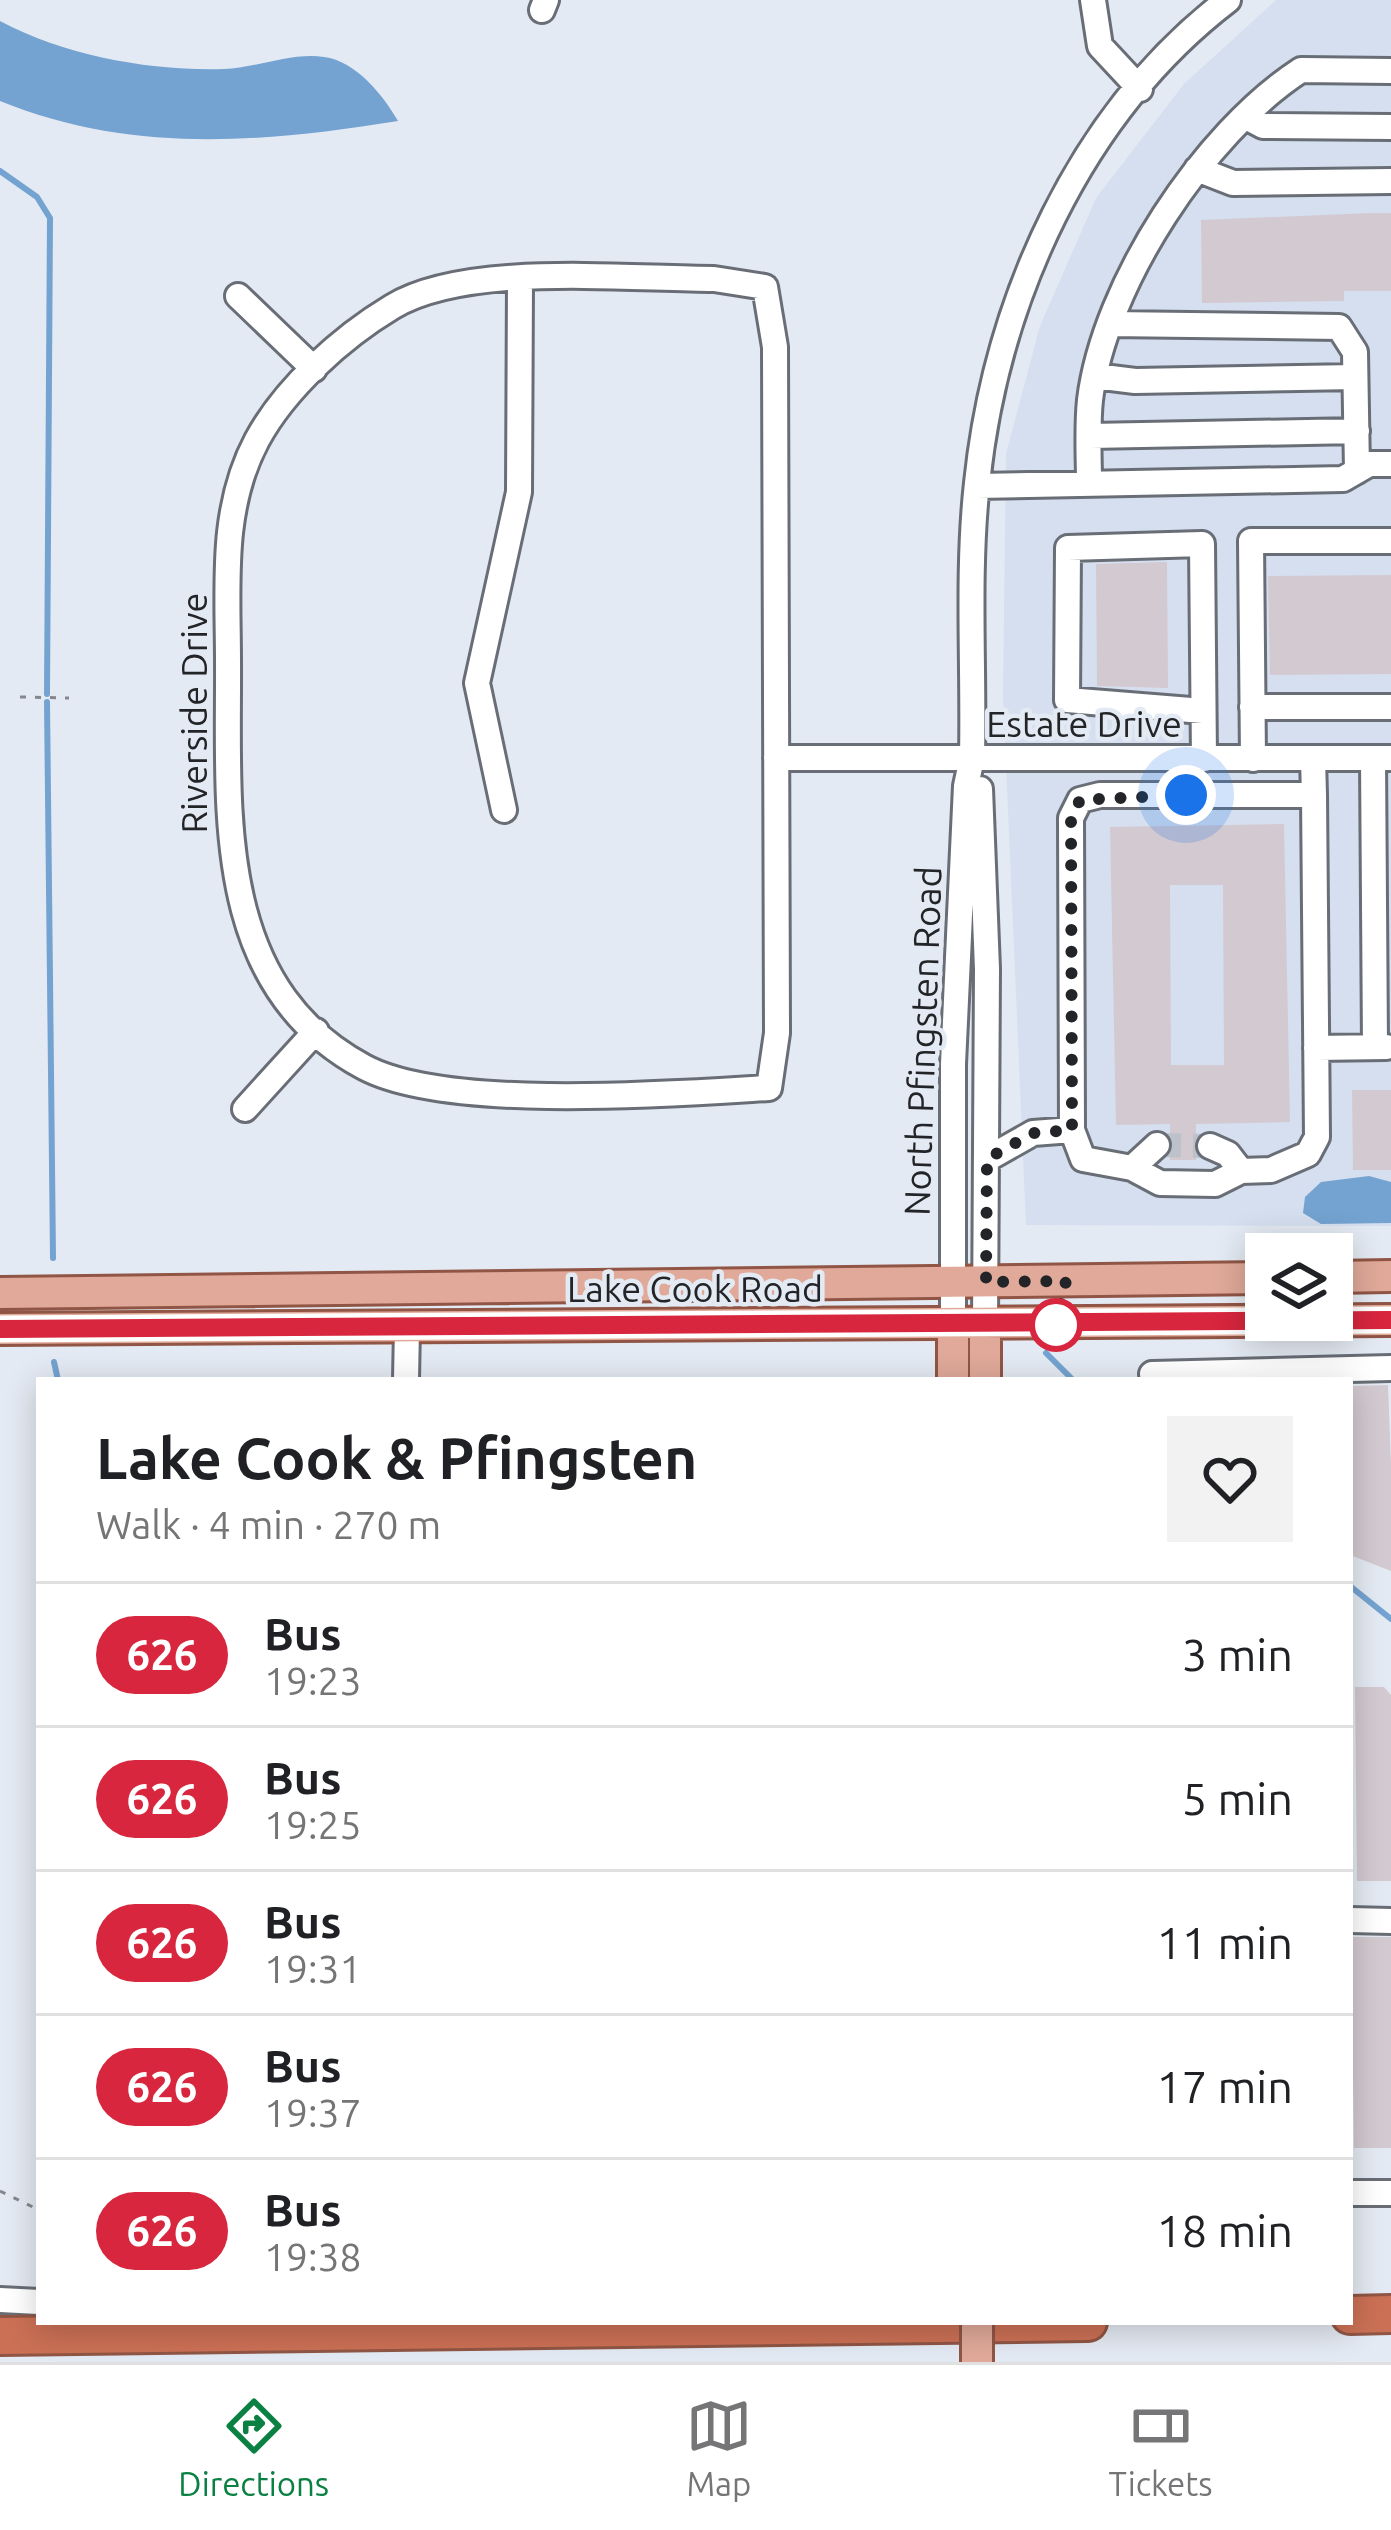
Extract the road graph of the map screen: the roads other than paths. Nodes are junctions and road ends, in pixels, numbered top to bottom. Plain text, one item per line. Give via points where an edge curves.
1 (1093, 0) edge
2 (1228, 0) edge
3 (1391, 71) edge
4 (1140, 89) junction
5 (1248, 118) junction
6 (1391, 127) edge
7 (1197, 169) junction
8 (1391, 182) edge
9 (520, 280) junction
10 (238, 296) dead end
11 (1110, 324) junction
12 (314, 369) junction
13 (1095, 376) junction
14 (1355, 376) junction
15 (1357, 431) junction
16 (1090, 436) junction
17 (1391, 464) edge
18 (1357, 471) junction
19 (1089, 484) junction
20 (976, 487) junction
21 (1391, 541) edge
22 (1252, 707) junction
23 (1391, 707) edge
24 (1203, 711) junction
25 (776, 758) junction
26 (973, 758) junction
27 (1382, 758) edge
28 (1204, 759) junction
29 (1253, 759) junction
30 (1313, 759) junction
31 (1314, 795) junction
32 (1382, 804) edge
33 (504, 810) dead end
34 (316, 1031) junction
35 (1383, 1047) edge
36 (1316, 1048) junction
37 (245, 1109) dead end
38 (1072, 1130) junction
39 (1157, 1145) tunnel mouth
40 (1210, 1146) tunnel mouth
41 (987, 1159) junction
42 (1132, 1168) junction
43 (1240, 1171) junction
44 (1391, 1276) edge
45 (1353, 1277) edge
46 (1245, 1278) edge
47 (952, 1282) junction
48 (986, 1282) junction
49 (3, 1293) edge
50 (1391, 1320) edge
51 (1353, 1321) edge
52 (1245, 1322) edge
53 (969, 1326) junction
54 (407, 1327) junction
55 (3, 1329) edge
56 (1276, 1341) edge
57 (1391, 1368) edge
58 (1152, 1374) dead end
59 (1276, 1374) edge
60 (953, 1375) edge
61 (985, 1375) edge
62 (406, 1377) edge
63 (1353, 1920) edge
64 (1391, 1921) edge
65 (1353, 2193) edge
66 (1391, 2193) edge
67 (0, 2300) edge
68 (36, 2302) edge
69 (1391, 2314) edge
70 (1353, 2315) edge
71 (460, 2325) edge
72 (839, 2325) edge
73 (977, 2325) edge
74 (506, 2329) junction
75 (0, 2336) edge
76 (977, 2362) edge

1 - 4 street via 1100,46
2 - 4 street, North Pfingsten Road
3 - 5 street via 1301,70
4 - 20 street, North Pfingsten Road via 1067,190 1027,273 999,361
5 - 6 street via 1262,126
5 - 7 street
7 - 8 street via 1233,183
7 - 11 street
9 - 12 street, Riverside Drive via 460,283 406,299
9 - 25 street, Riverside Drive via 765,287 775,347
9 - 33 street via 519,492 477,683
10 - 12 street
11 - 13 street
11 - 14 street via 1339,327 1355,352
12 - 34 street, Riverside Drive via 257,440 231,510 229,838 240,901 266,966
13 - 14 street
13 - 16 street
14 - 15 street
15 - 16 street
15 - 18 street
16 - 19 street
17 - 18 street
18 - 19 street via 1343,479
19 - 20 street
20 - 26 street, North Pfingsten Road
21 - 22 street via 1252,542
22 - 23 street
22 - 29 street
24 - 24 street via 1202,544 1068,548 1067,700
24 - 28 street
25 - 26 street, Estate Drive
25 - 34 street, Riverside Drive via 769,1088 458,1092 367,1069
26 - 28 street, Estate Drive
26 - 41 street, North Pfingsten Road via 987,969
26 - 47 street, North Pfingsten Road via 952,1064
27 - 30 street, Estate Drive
27 - 32 street
28 - 29 street, Estate Drive
29 - 30 street, Estate Drive
30 - 31 street
31 - 36 street
31 - 38 street via 1080,800 1071,818
32 - 35 street
34 - 37 street
35 - 36 street
36 - 43 street via 1317,1137 1308,1154 1271,1171
38 - 41 street via 1033,1133
38 - 42 street via 1083,1159
39 - 42 street
40 - 43 street
41 - 48 street, North Pfingsten Road
42 - 43 street via 1160,1183 1215,1184
44 - 45 main road
46 - 48 main road, Lake Cook Road
47 - 48 main road, Lake Cook Road
47 - 49 main road, Lake Cook Road
47 - 53 street, North Pfingsten Road
48 - 53 street, North Pfingsten Road
50 - 51 main road, Lake Cook Road
52 - 53 main road, Lake Cook Road
53 - 54 main road, Lake Cook Road
53 - 60 main road
53 - 61 main road
54 - 55 main road, Lake Cook Road
54 - 62 street
56 - 59 street
57 - 59 street
58 - 59 street
63 - 64 street
65 - 66 street
67 - 68 street
69 - 70 highway
71 - 74 street
72 - 74 highway
73 - 76 main road, bridge
74 - 75 highway

